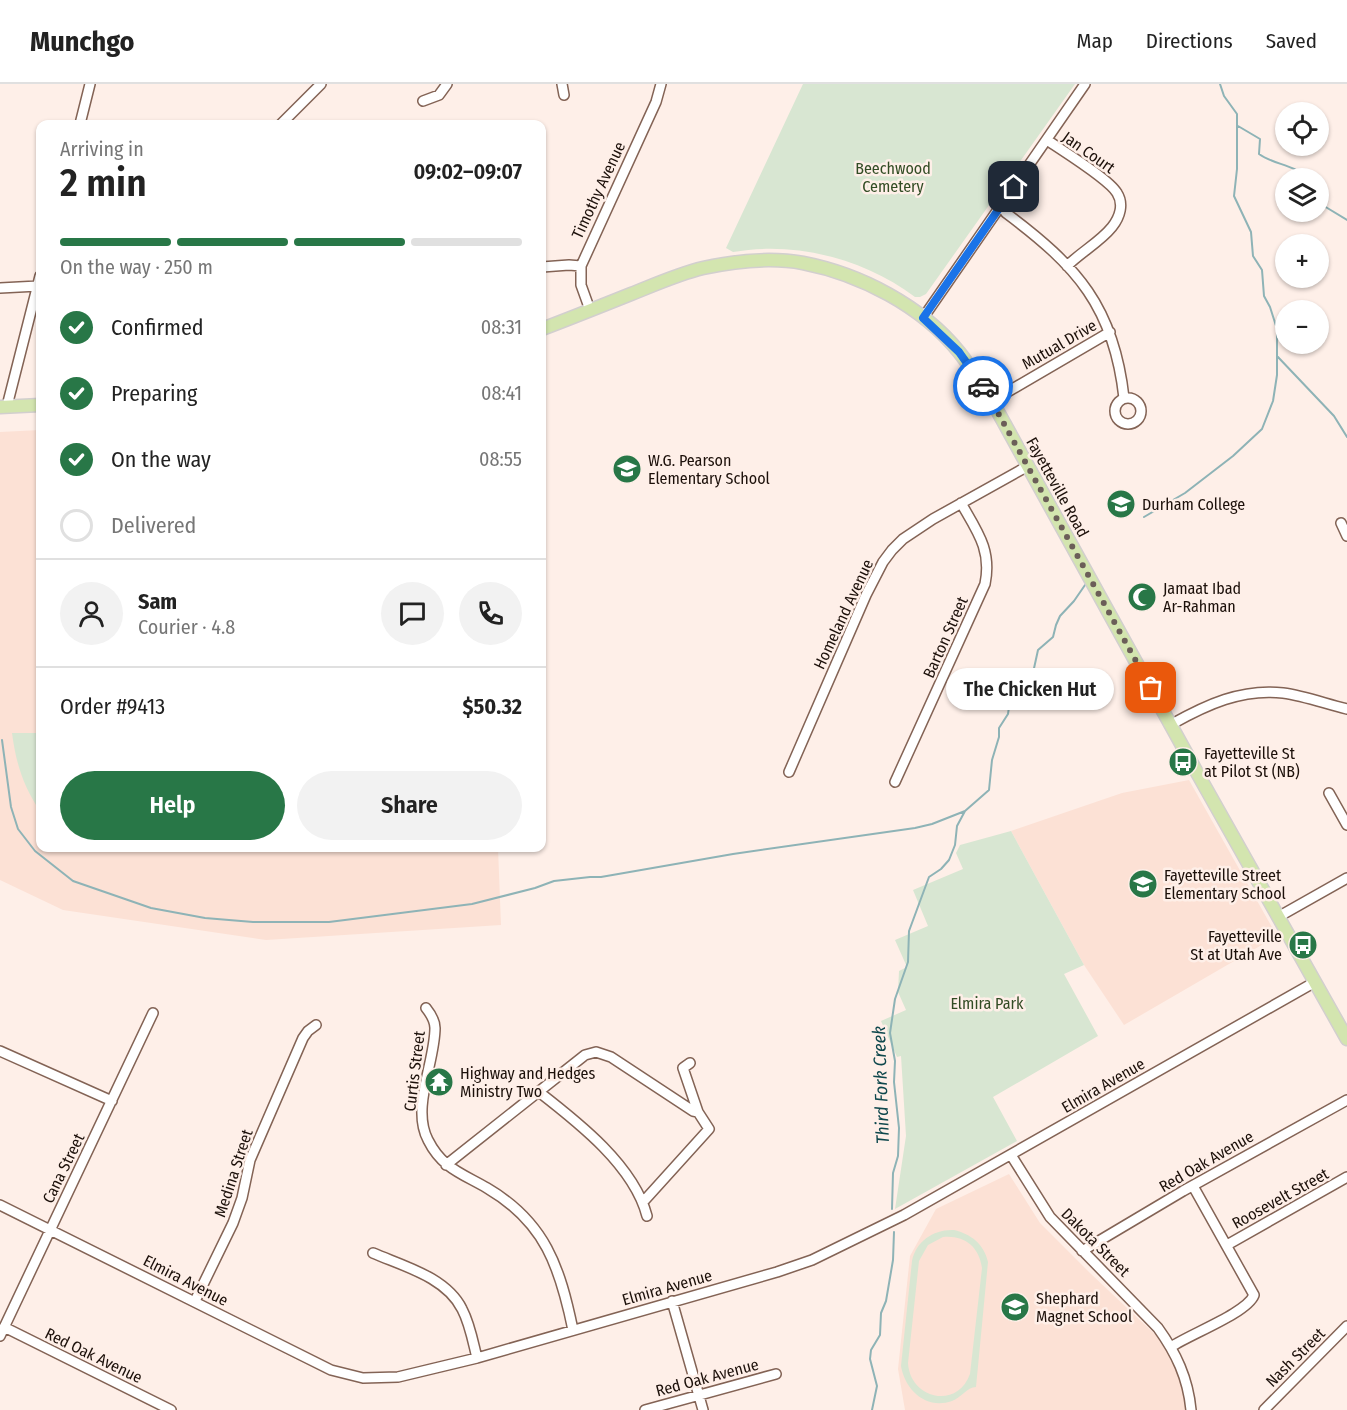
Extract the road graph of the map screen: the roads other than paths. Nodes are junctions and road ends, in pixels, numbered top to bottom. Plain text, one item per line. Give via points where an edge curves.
1 (90, 84) edge
2 (321, 84) edge
3 (447, 84) edge
4 (562, 84) edge
5 (662, 84) edge
6 (1085, 84) edge
7 (564, 95) dead end
8 (423, 101) dead end
9 (81, 120) edge
10 (285, 120) edge
11 (1047, 140) junction
12 (1001, 206) junction
13 (546, 266) edge
14 (581, 266) junction
15 (1067, 266) junction
16 (36, 286) edge
17 (0, 288) edge
18 (36, 293) edge
19 (590, 310) junction
20 (923, 318) junction
21 (546, 327) edge
22 (1110, 332) junction
23 (1124, 398) dead end
24 (992, 401) junction
25 (36, 405) edge
26 (4, 407) edge
27 (1028, 466) junction
28 (961, 503) junction
29 (1341, 523) dead end
30 (1347, 536) edge
31 (1347, 709) edge
32 (1172, 724) junction
33 (789, 772) dead end
34 (895, 782) dead end
35 (1329, 793) dead end
36 (1347, 825) edge
37 (1347, 879) edge
38 (1278, 917) junction
39 (1315, 982) junction
40 (426, 1008) dead end
41 (153, 1013) dead end
42 (316, 1025) dead end
43 (1347, 1039) edge
44 (0, 1051) edge
45 (690, 1063) dead end
46 (540, 1092) junction
47 (1347, 1100) edge
48 (112, 1101) junction
49 (697, 1108) junction
50 (1011, 1155) junction
51 (446, 1165) junction
52 (1347, 1177) edge
53 (1193, 1186) junction
54 (643, 1202) junction
55 (0, 1205) edge
56 (647, 1216) dead end
57 (50, 1230) junction
58 (1227, 1245) junction
59 (1082, 1251) junction
60 (373, 1252) dead end
61 (195, 1301) junction
62 (672, 1301) junction
63 (1347, 1326) edge
64 (573, 1330) junction
65 (2, 1332) edge
66 (1171, 1347) junction
67 (477, 1358) junction
68 (776, 1374) dead end
69 (699, 1395) junction
70 (171, 1410) edge
71 (645, 1410) edge
72 (703, 1410) edge
73 (1191, 1410) edge
74 (1264, 1410) edge

1 - 9 street
2 - 10 street
3 - 8 street
4 - 7 street
5 - 14 street, Timothy Avenue
6 - 11 street
11 - 12 street
11 - 15 street, Jan Court via 1108,183 1121,201 1121,210 1110,229
12 - 15 street via 1054,250
12 - 20 street
13 - 14 street
14 - 19 street, Timothy Avenue via 581,285
15 - 22 street via 1096,303
16 - 17 street
18 - 26 street
19 - 20 main road, Fayetteville Road via 694,270 743,261 776,261 820,267 858,280
19 - 21 main road, Fayetteville Road
20 - 24 main road, Fayetteville Road via 959,352
22 - 23 street
22 - 24 street, Mutual Drive
24 - 27 main road, Fayetteville Road
25 - 26 main road
27 - 28 street, Homeland Avenue
27 - 32 main road, Fayetteville Road
28 - 33 street, Homeland Avenue via 903,538 883,562
28 - 34 street, Barton Street via 985,548 985,584
29 - 30 street
31 - 32 street via 1299,696 1264,692 1220,701
32 - 38 main road, Fayetteville Road
35 - 36 street
37 - 38 street
38 - 39 main road, Fayetteville Road
39 - 43 main road, Fayetteville Road
39 - 50 street, Elmira Avenue
40 - 51 street, Curtis Street via 435,1027 423,1099 423,1128 435,1154
41 - 48 street, Cana Street
42 - 61 street, Medina Street via 303,1038 260,1134 238,1211
44 - 48 street
45 - 49 street via 683,1068
46 - 49 street via 580,1057 601,1053 693,1111
46 - 51 street
46 - 54 street via 614,1159
47 - 53 street, Red Oak Avenue
48 - 57 street, Cana Street
49 - 54 street via 709,1129
50 - 59 street, Dakota Street via 1050,1216
50 - 62 street, Elmira Avenue via 876,1230 812,1260
51 - 64 street, Curtis Street via 506,1200 539,1234 554,1260
52 - 58 street, Roosevelt Street
53 - 58 street
53 - 59 street, Red Oak Avenue
54 - 56 street
55 - 57 street, Elmira Avenue
57 - 61 street, Elmira Avenue
57 - 65 street, Cana Street
58 - 66 street via 1253,1289 1252,1300
59 - 66 street, Dakota Street via 1149,1316
60 - 67 street via 431,1279 455,1298
61 - 67 street, Elmira Avenue via 313,1362 355,1376 398,1377
62 - 64 street, Elmira Avenue
62 - 69 street
63 - 74 street, Nash Street
64 - 67 street, Elmira Avenue
65 - 70 street, Red Oak Avenue
66 - 73 street, Dakota Street via 1184,1372
68 - 69 street, Red Oak Avenue
69 - 71 street, Red Oak Avenue
69 - 72 street

